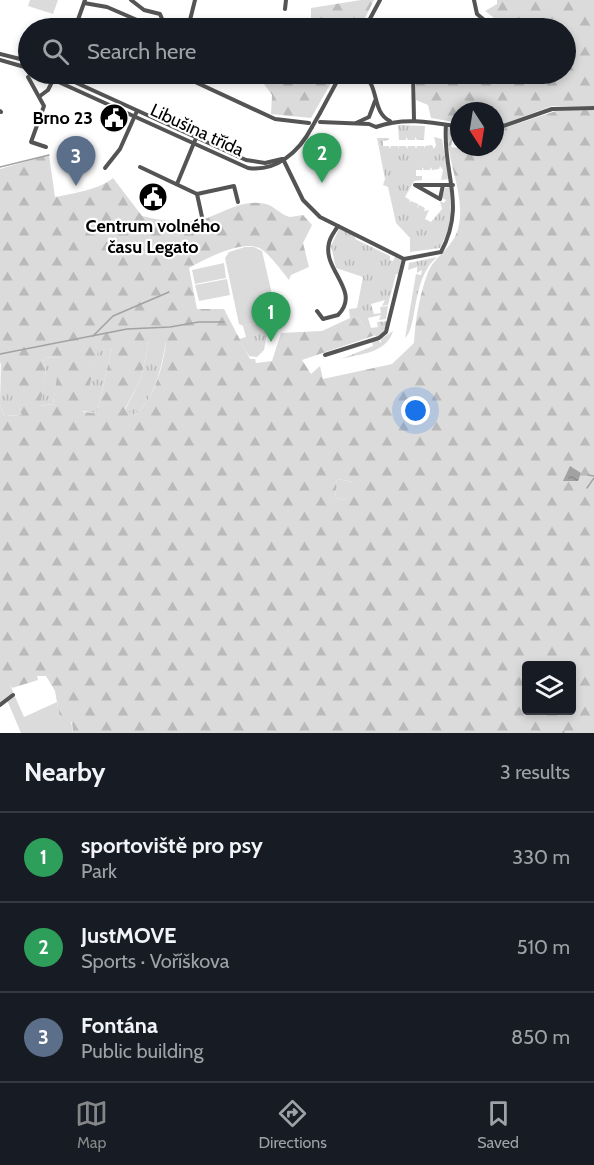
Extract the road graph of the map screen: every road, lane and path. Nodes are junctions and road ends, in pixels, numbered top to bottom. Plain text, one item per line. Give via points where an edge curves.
1 (131, 0) edge
2 (195, 0) edge
3 (286, 0) edge
4 (380, 0) edge
5 (474, 0) edge
6 (85, 1) edge
7 (285, 9) dead end
8 (79, 18) edge
9 (135, 18) edge
10 (161, 18) edge
11 (190, 18) edge
12 (370, 18) edge
13 (482, 18) edge
14 (0, 54) edge
15 (18, 58) edge
16 (0, 60) edge
17 (18, 65) edge
18 (32, 84) edge
19 (51, 84) edge
20 (64, 84) edge
21 (78, 84) edge
22 (200, 84) edge
23 (336, 84) edge
24 (372, 84) edge
25 (413, 84) edge
26 (40, 96) junction
27 (375, 98) junction
28 (594, 108) edge
29 (137, 111) junction
30 (373, 112) junction
31 (380, 113) junction
32 (135, 117) junction
33 (369, 117) junction
34 (384, 117) junction
35 (414, 120) junction
36 (390, 121) junction
37 (320, 122) dead end
38 (309, 123) dead end
39 (355, 123) junction
40 (370, 124) junction
41 (382, 124) junction
42 (446, 124) junction
43 (450, 125) edge
44 (504, 126) edge
45 (196, 138) junction
46 (194, 144) junction
47 (46, 147) dead end
48 (283, 159) junction
49 (140, 167) dead end
50 (105, 168) dead end
51 (177, 184) junction
52 (443, 185) junction
53 (453, 185) junction
54 (197, 194) junction
55 (238, 202) dead end
56 (202, 216) dead end
57 (338, 226) junction
58 (404, 259) junction
59 (317, 311) dead end
60 (325, 355) dead end
61 (13, 695) dead end
62 (0, 705) edge

1 - 10 street
2 - 11 street
3 - 7 street
4 - 12 street
5 - 13 street
6 - 8 street
6 - 9 street
14 - 15 street
16 - 17 street
18 - 26 street
19 - 26 street
20 - 32 street, Libušina třída
21 - 29 street, Libušina třída
22 - 38 street via 275,119
23 - 48 street, bridge via 301,145
24 - 27 street
25 - 35 street
26 - 47 street via 43,111 32,141
27 - 30 street
27 - 31 street
28 - 44 street via 547,110
29 - 32 street
29 - 45 street, Libušina třída
30 - 31 street
30 - 33 street
31 - 34 street
32 - 46 street, Libušina třída
32 - 50 street via 120,149
33 - 39 street
33 - 40 street
34 - 36 street
34 - 41 street
35 - 36 street
35 - 42 street
36 - 41 street
37 - 39 street
39 - 40 street
40 - 41 street
42 - 43 street
42 - 53 street via 445,146
45 - 46 street
45 - 48 street, Libušina třída via 254,162
46 - 48 street, Libušina třída via 248,168 273,166
46 - 51 street
48 - 57 street via 310,208
49 - 51 street
51 - 54 street
52 - 52 street via 440,185 415,185 440,199
52 - 53 street
53 - 58 street via 452,229 442,250
54 - 55 street via 234,186
54 - 56 street
57 - 58 street
57 - 59 street via 328,244 346,300 338,315 323,318
58 - 60 street via 387,332 377,339
61 - 62 street

